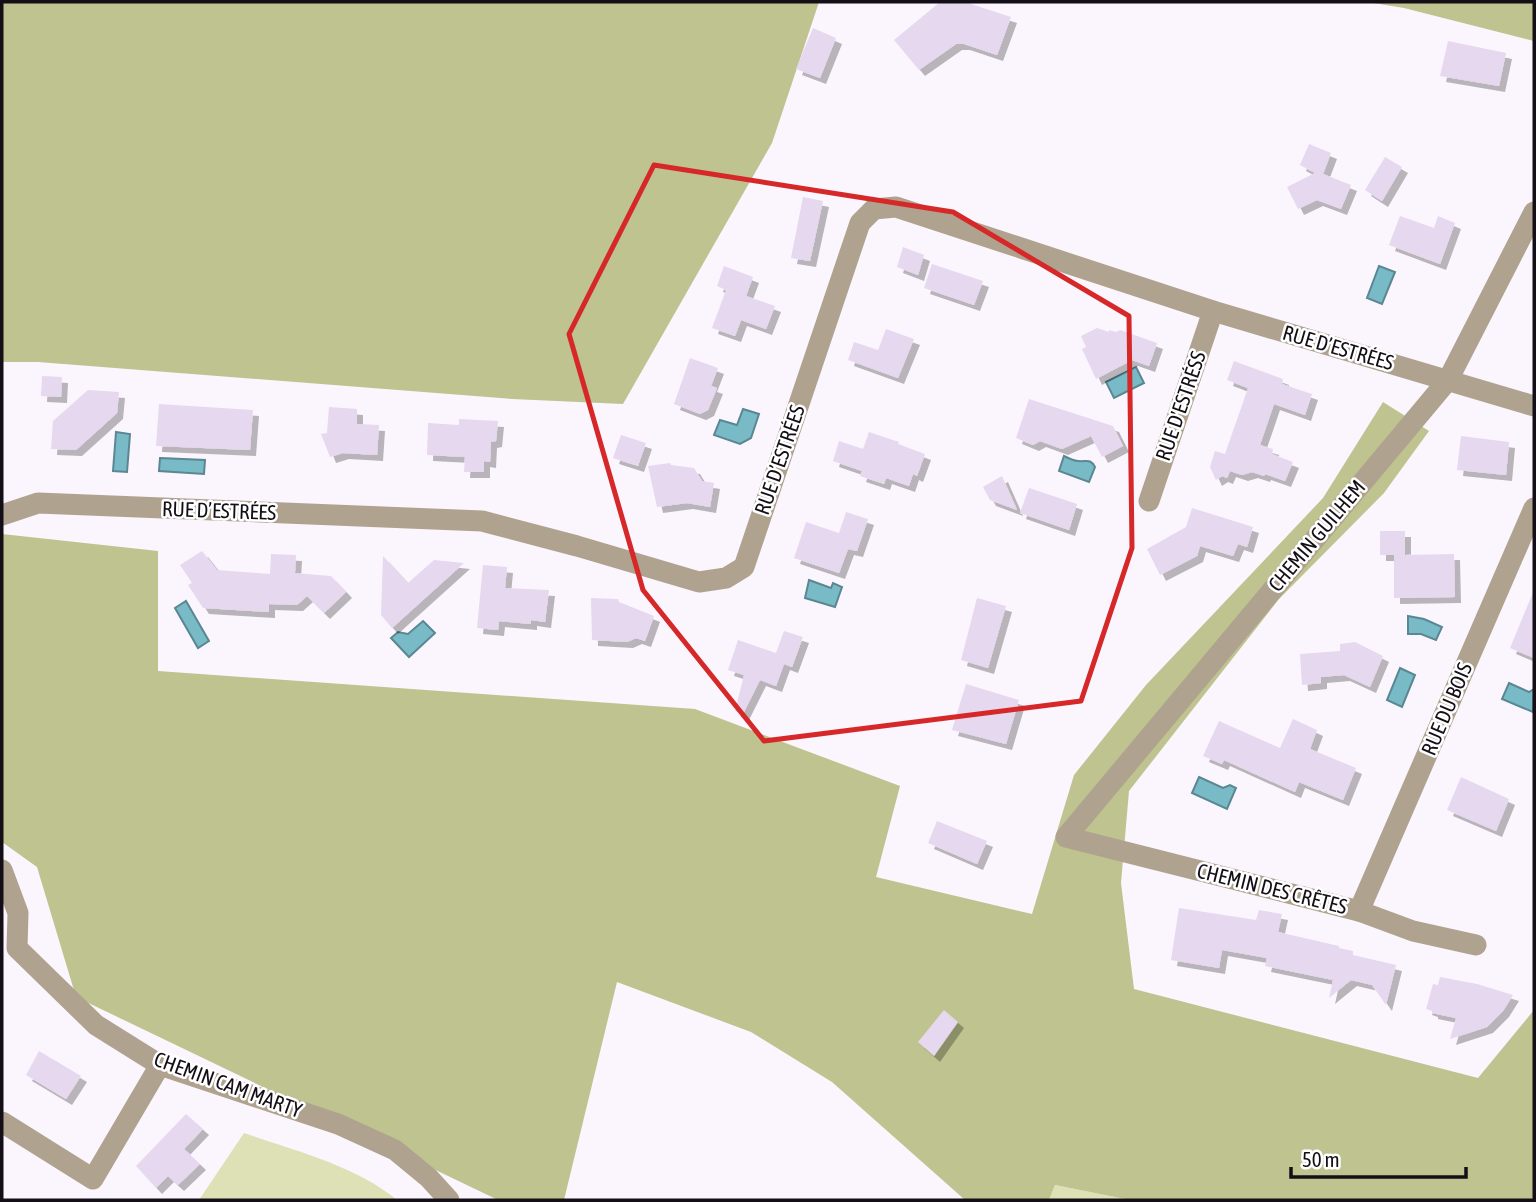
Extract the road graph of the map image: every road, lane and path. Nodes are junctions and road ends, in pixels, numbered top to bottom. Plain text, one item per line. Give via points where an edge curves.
1 (1534, 212) edge
2 (1213, 311) junction
3 (1448, 380) junction
4 (1534, 406) edge
5 (1149, 501) dead end
6 (1534, 508) edge
7 (2, 515) edge
8 (1066, 837) joint
9 (2, 870) edge
10 (1359, 911) junction
11 (1476, 944) dead end
12 (9, 948) edge
13 (159, 1065) junction
14 (2, 1122) edge
15 (449, 1200) edge

1 - 3 street, CHEMIN GUILHEM
2 - 3 street, RUE D’ESTRÉES
2 - 5 street, RUE D'ESTRÉSS
2 - 7 street, RUE D’ESTRÉES via 896,207 874,209 860,223 744,567 726,579 699,582 482,521 38,503
3 - 4 street, RUE D’ESTRÉES
3 - 8 street, CHEMIN GUILHEM
6 - 10 street, RUE DU BOIS
8 - 10 street, CHEMIN DES CRÊTES
9 - 12 street, CHEMIN CAM MARTY via 18,913
10 - 11 street, CHEMIN DES CRÊTES via 1413,931
12 - 13 street, CHEMIN CAM MARTY via 96,1025
13 - 14 street via 93,1179
13 - 15 street, CHEMIN CAM MARTY via 338,1124 395,1150

